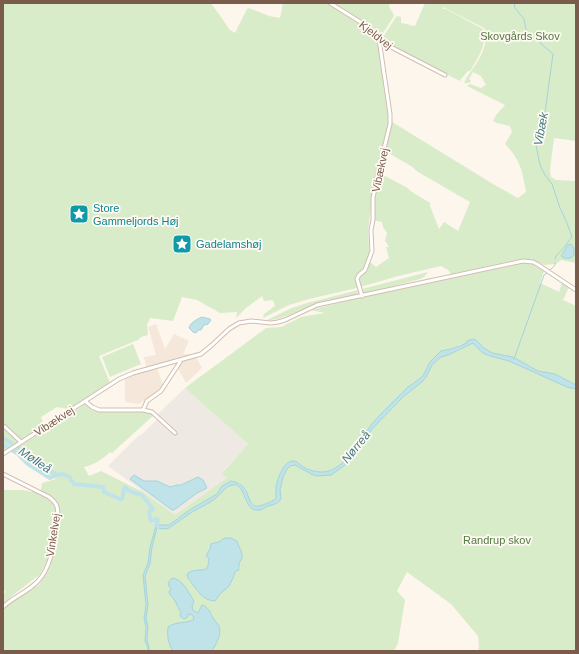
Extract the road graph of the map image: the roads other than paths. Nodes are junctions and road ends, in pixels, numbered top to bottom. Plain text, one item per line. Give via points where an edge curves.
1 (330, 3) edge
2 (379, 40) junction
3 (445, 75) dead end
4 (576, 290) edge
5 (362, 296) junction
6 (179, 360) junction
7 (85, 401) junction
8 (143, 410) junction
9 (3, 426) edge
10 (176, 433) dead end
11 (21, 442) junction
12 (3, 454) edge
13 (3, 474) edge
14 (3, 608) edge

1 - 2 street, Kjeldvej via 362,23
2 - 3 street, Kjeldvej
2 - 5 street, Vibækvej via 390,124 373,198 372,251 365,270 357,280
4 - 5 street, Vibækvej via 537,264 528,261
5 - 6 street, Vibækvej via 317,305 278,322 239,323 229,328 201,354
6 - 7 street, Vibækvej via 119,379
6 - 8 street via 161,391 147,401
7 - 8 street, Vibækvej via 100,410
7 - 11 street, Vibækvej
8 - 10 street, Vibækvej via 152,412
9 - 11 street
11 - 12 street, Vibækvej
13 - 14 street, Vinkelvej via 50,497 56,504 58,514 52,552 43,575 38,582

